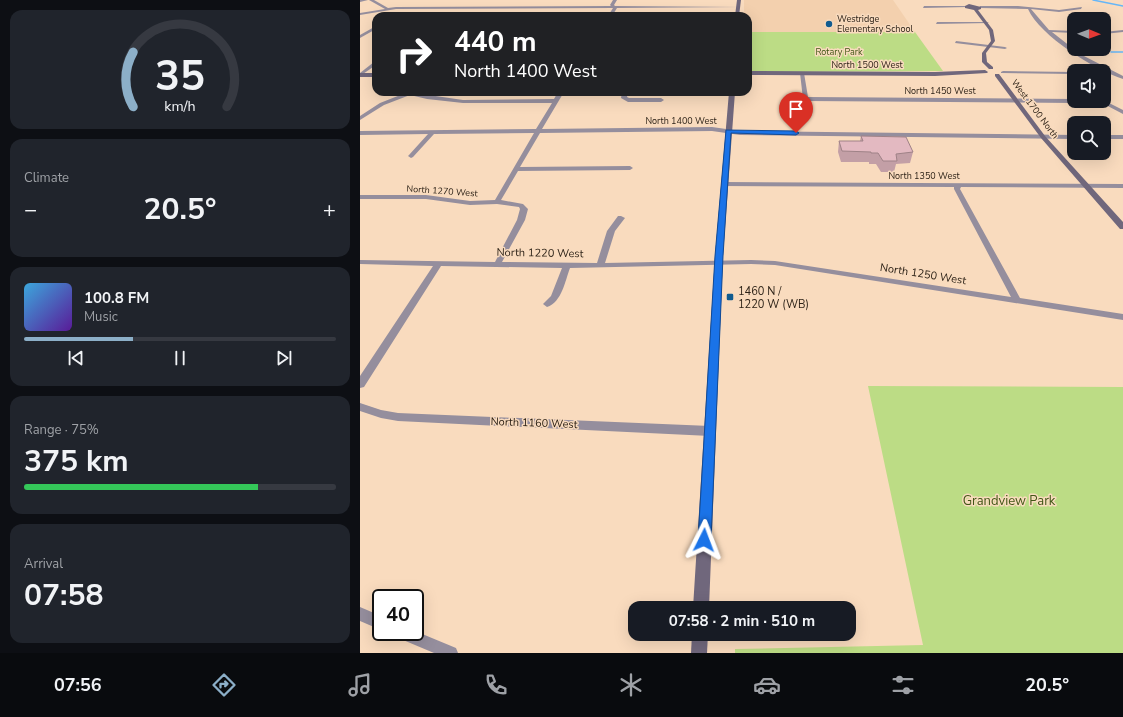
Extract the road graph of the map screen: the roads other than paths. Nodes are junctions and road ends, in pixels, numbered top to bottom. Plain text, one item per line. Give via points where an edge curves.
1 (366, 0) edge
2 (371, 0) edge
3 (615, 0) edge
4 (739, 0) edge
5 (966, 0) edge
6 (360, 1) edge
7 (614, 7) junction
8 (678, 7) junction
9 (738, 7) junction
10 (924, 7) dead end
11 (966, 7) joint
12 (975, 7) junction
13 (386, 8) junction
14 (407, 8) junction
15 (453, 8) junction
16 (1029, 8) junction
17 (1082, 8) dead end
18 (399, 12) dead end
19 (447, 12) dead end
20 (613, 12) edge
21 (676, 12) dead end
22 (737, 12) edge
23 (360, 14) edge
24 (937, 23) dead end
25 (987, 23) junction
26 (372, 30) edge
27 (1048, 31) junction
28 (1123, 31) edge
29 (1067, 32) edge
30 (1111, 32) edge
31 (360, 37) edge
32 (956, 42) dead end
33 (989, 46) junction
34 (1005, 48) dead end
35 (1094, 64) edge
36 (372, 66) edge
37 (991, 68) junction
38 (985, 72) junction
39 (1004, 72) junction
40 (752, 73) edge
41 (802, 73) junction
42 (1067, 73) edge
43 (1111, 73) joint
44 (1123, 73) edge
45 (360, 75) edge
46 (372, 75) edge
47 (997, 75) junction
48 (1123, 78) edge
49 (401, 96) edge
50 (420, 96) edge
51 (558, 96) edge
52 (624, 96) edge
53 (732, 96) edge
54 (661, 100) dead end
55 (1014, 100) junction
56 (555, 101) junction
57 (1067, 101) edge
58 (1111, 107) edge
59 (1123, 112) edge
60 (360, 118) edge
61 (537, 131) junction
62 (728, 131) junction
63 (433, 132) junction
64 (360, 133) edge
65 (1043, 137) junction
66 (1067, 137) edge
67 (1111, 137) edge
68 (1123, 137) edge
69 (411, 156) dead end
70 (630, 168) dead end
71 (516, 169) junction
72 (724, 184) junction
73 (958, 185) junction
74 (1085, 186) junction
75 (1123, 186) edge
76 (360, 197) edge
77 (497, 202) junction
78 (621, 218) dead end
79 (1123, 227) edge
80 (360, 262) edge
81 (439, 263) junction
82 (498, 263) junction
83 (719, 263) junction
84 (600, 265) junction
85 (567, 266) junction
86 (1017, 300) junction
87 (547, 304) dead end
88 (1123, 317) edge
89 (360, 384) edge
90 (360, 407) edge
91 (710, 431) junction
92 (701, 601) edge
93 (360, 614) edge
94 (372, 619) edge
95 (422, 641) edge
96 (700, 641) edge
97 (451, 653) edge
98 (699, 653) edge

1 - 6 street
2 - 13 street
3 - 7 street via 612,5
4 - 9 street
5 - 12 street
7 - 8 street
7 - 15 street
7 - 20 street
8 - 9 street
8 - 21 street
9 - 22 street
10 - 11 street
11 - 12 street
12 - 16 street
12 - 25 street
13 - 14 street
13 - 23 street
14 - 15 street
14 - 18 street
15 - 19 street
16 - 17 street via 1064,11
16 - 27 street via 1031,14
24 - 25 street
25 - 33 street via 993,41
26 - 31 street
27 - 29 street
27 - 35 street via 1076,55
28 - 30 street
32 - 33 street
33 - 34 street
33 - 37 street via 984,53 985,62
36 - 45 street
37 - 38 street
37 - 39 street
38 - 41 street, North 1500 West
38 - 47 street, North 1500 West
39 - 42 street
39 - 47 street
40 - 41 street, North 1500 West
41 - 55 street, North 1450 West via 806,99
43 - 44 street
43 - 48 street
45 - 46 street
47 - 55 street, West 1700 North
49 - 60 street via 382,104
50 - 56 street via 447,100
51 - 56 street
52 - 54 street via 625,99
53 - 62 street
55 - 57 street, North 1450 West
55 - 65 street, West 1700 North
56 - 61 street
58 - 59 street
61 - 62 street, North 1400 West
61 - 63 street, North 1400 West
61 - 71 street
62 - 65 street, North 1400 West
62 - 72 street
63 - 64 street, North 1400 West
63 - 69 street
65 - 66 street, North 1400 West
65 - 74 street, West 1700 North
67 - 68 street
70 - 71 street
71 - 77 street
72 - 73 street, North 1350 West
72 - 83 street
73 - 74 street, North 1350 West
73 - 86 street via 957,189
74 - 75 street, North 1350 West
74 - 79 street, West 1700 North
76 - 77 street, North 1270 West via 426,197 470,203
77 - 82 street, North 1270 West via 517,204 524,209 521,220
78 - 84 street via 611,231
80 - 81 street, North 1220 West
81 - 82 street, North 1220 West
81 - 89 street
82 - 85 street, North 1220 West
83 - 84 street, North 1220 West
83 - 86 street, North 1250 West via 775,263
83 - 91 street
84 - 85 street, North 1220 West
85 - 87 street via 555,297
86 - 88 street, North 1250 West
90 - 91 street, North 1160 West via 398,417
91 - 92 street
93 - 94 street
95 - 97 street
96 - 98 street

